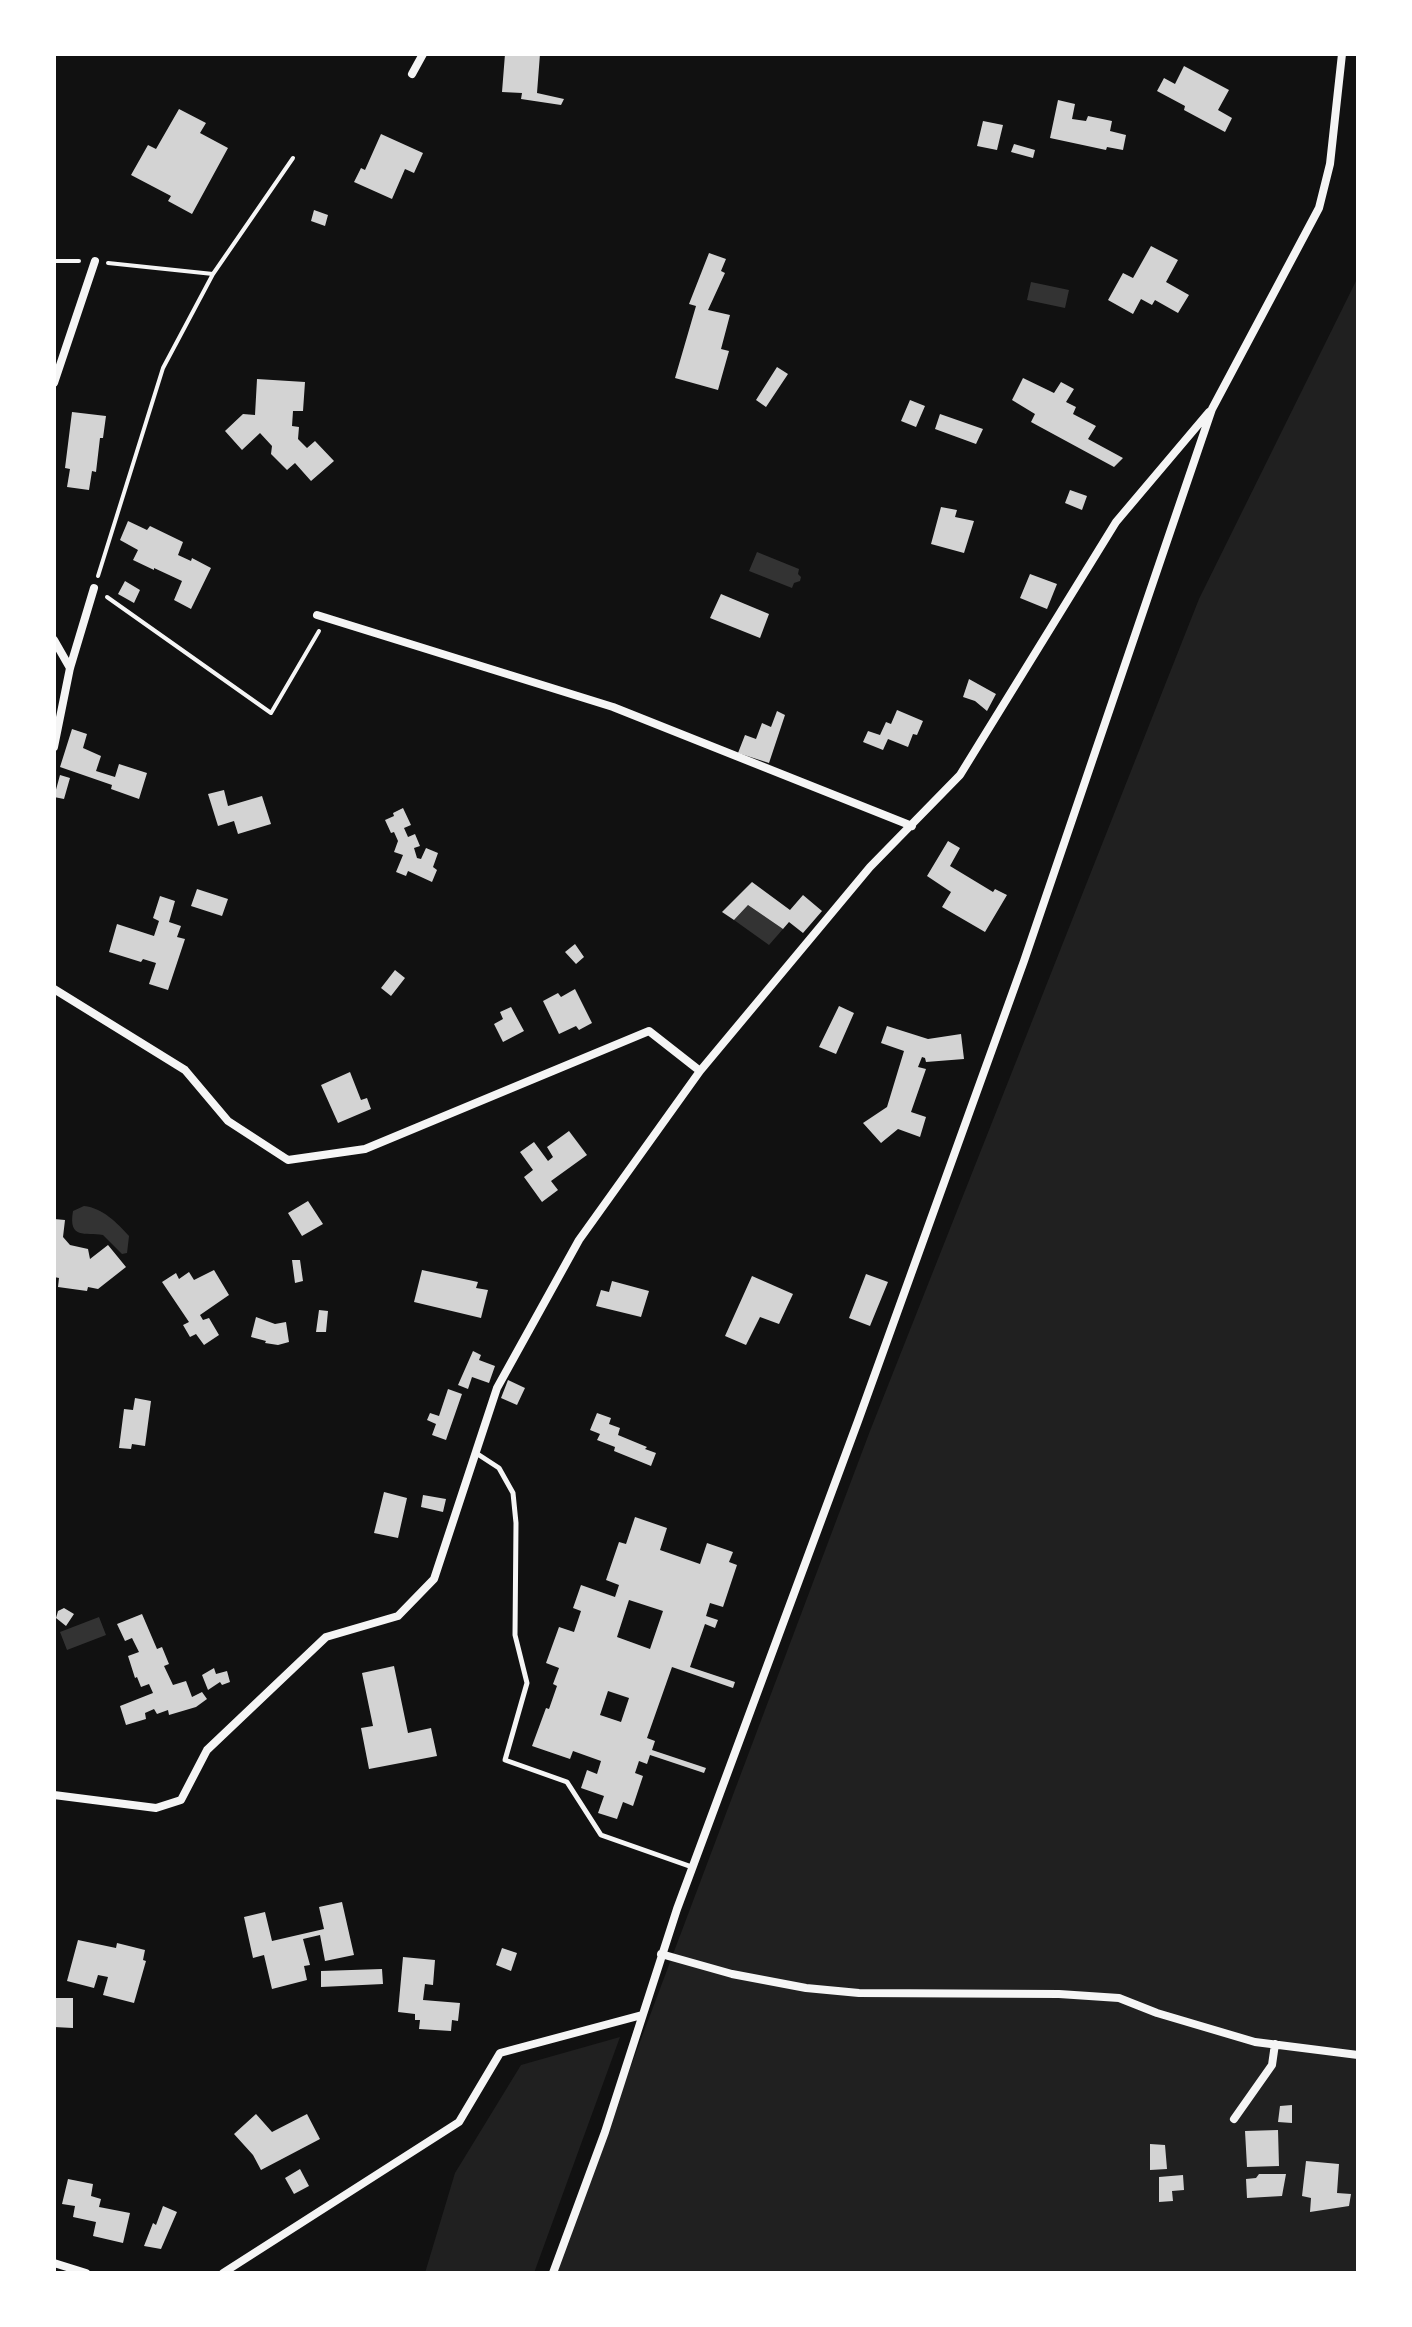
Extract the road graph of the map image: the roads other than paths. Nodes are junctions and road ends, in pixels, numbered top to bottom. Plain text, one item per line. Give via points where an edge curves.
1 (423, 54) edge
2 (1342, 54) edge
3 (412, 74) dead end
4 (95, 261) road end
5 (54, 383) edge
6 (1212, 409) junction
7 (94, 588) road end
8 (317, 615) dead end
9 (54, 640) edge
10 (70, 668) junction
11 (54, 747) edge
12 (912, 826) junction
13 (54, 989) edge
14 (700, 1071) junction
15 (476, 1453) junction
16 (54, 1795) edge
17 (692, 1867) junction
18 (661, 1954) junction
19 (642, 2015) junction
20 (1275, 2044) junction
21 (1358, 2055) edge
22 (1234, 2119) dead end
23 (54, 2263) edge
24 (86, 2273) edge
25 (223, 2273) edge
26 (553, 2273) edge

1 - 3 street
2 - 6 street via 1330,164 1319,208
4 - 5 street
6 - 12 street via 1116,522 960,775
6 - 17 street via 1024,961
7 - 10 street
8 - 12 street via 613,707
9 - 10 street
10 - 11 street
12 - 14 street via 870,867
13 - 14 street via 185,1070 228,1121 288,1160 365,1149 649,1031
14 - 15 street via 579,1240 497,1388
15 - 16 street via 434,1579 398,1616 326,1637 207,1750 181,1800 156,1808
15 - 17 lane via 499,1468 513,1493 516,1523 515,1635 527,1683 505,1760 567,1782 601,1835
17 - 18 street
18 - 19 street
18 - 20 street via 806,1988 1119,1998
19 - 25 street via 500,2053 459,2122
19 - 26 street
20 - 21 street
20 - 22 street via 1272,2065
23 - 24 street

